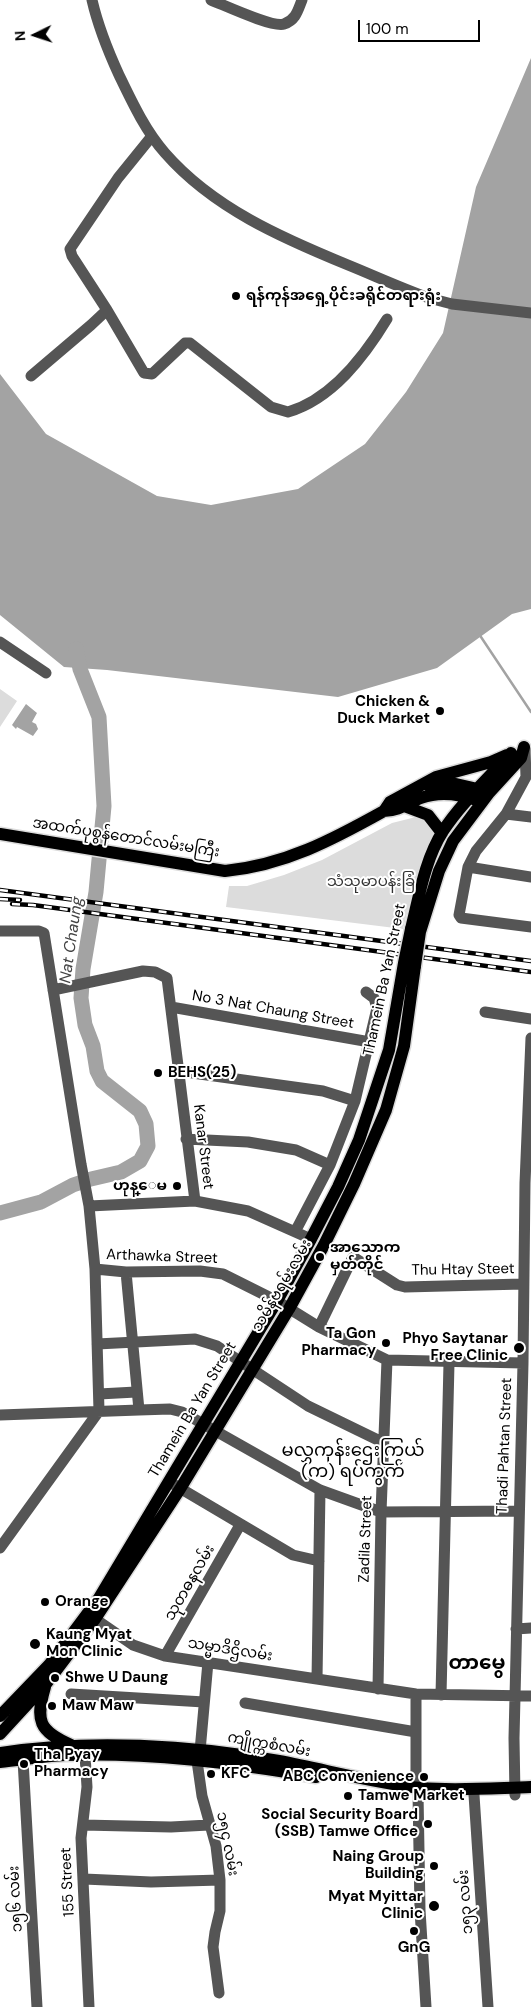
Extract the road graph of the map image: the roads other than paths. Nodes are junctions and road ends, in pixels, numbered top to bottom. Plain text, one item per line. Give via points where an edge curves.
1 (92, 0) edge
2 (211, 0) edge
3 (302, 0) edge
4 (152, 136) junction
5 (107, 310) junction
6 (531, 313) edge
7 (387, 319) dead end
8 (31, 376) dead end
9 (0, 642) edge
10 (46, 673) dead end
11 (528, 744) edge
12 (511, 753) junction
13 (421, 786) junction
14 (479, 795) junction
15 (404, 806) junction
16 (384, 811) junction
17 (506, 814) junction
18 (531, 817) edge
19 (442, 833) junction
20 (0, 834) edge
21 (468, 867) junction
22 (433, 869) junction
23 (531, 876) edge
24 (531, 927) edge
25 (0, 931) edge
26 (410, 964) junction
27 (53, 990) junction
28 (366, 992) dead end
29 (171, 1007) junction
30 (486, 1012) dead end
31 (531, 1019) edge
32 (531, 1038) edge
33 (370, 1042) junction
34 (178, 1071) junction
35 (356, 1101) junction
36 (186, 1139) junction
37 (330, 1164) junction
38 (528, 1183) edge
39 (195, 1201) junction
40 (89, 1206) junction
41 (295, 1232) junction
42 (311, 1239) junction
43 (95, 1269) junction
44 (126, 1272) junction
45 (523, 1284) junction
46 (277, 1302) junction
47 (289, 1309) junction
48 (319, 1326) junction
49 (132, 1341) junction
50 (97, 1344) junction
51 (387, 1360) junction
52 (241, 1361) junction
53 (449, 1363) junction
54 (523, 1363) junction
55 (253, 1368) junction
56 (526, 1388) edge
57 (136, 1392) junction
58 (99, 1394) junction
59 (139, 1410) junction
60 (99, 1411) junction
61 (0, 1415) edge
62 (209, 1428) junction
63 (384, 1441) junction
64 (169, 1482) junction
65 (180, 1488) junction
66 (320, 1490) junction
67 (519, 1511) junction
68 (381, 1512) junction
69 (445, 1513) junction
70 (240, 1525) junction
71 (0, 1548) edge
72 (319, 1561) junction
73 (92, 1617) junction
74 (531, 1628) edge
75 (516, 1629) junction
76 (165, 1656) junction
77 (208, 1662) junction
78 (317, 1679) junction
79 (46, 1684) junction
80 (378, 1689) junction
81 (71, 1694) dead end
82 (416, 1694) junction
83 (441, 1695) junction
84 (514, 1696) junction
85 (531, 1696) edge
86 (204, 1702) junction
87 (245, 1703) dead end
88 (0, 1716) edge
89 (416, 1732) junction
90 (0, 1734) edge
91 (74, 1746) junction
92 (0, 1753) edge
93 (85, 1756) junction
94 (199, 1756) junction
95 (22, 1760) junction
96 (0, 1762) edge
97 (531, 1787) edge
98 (417, 1790) junction
99 (515, 1791) junction
100 (474, 1795) junction
101 (531, 1795) edge
102 (83, 1825) junction
103 (209, 1825) junction
104 (84, 1879) junction
105 (220, 1880) junction
106 (219, 1993) dead end
107 (37, 2007) edge
108 (89, 2007) edge
109 (426, 2007) edge
110 (488, 2007) edge

1 - 4 street via 113,62
2 - 3 street via 270,23 284,24 296,16
4 - 5 street via 118,178 70,249
4 - 6 street via 197,183 283,238 428,298
5 - 7 street via 144,372 152,374 185,343 190,343 271,407 288,412 315,400 354,367
5 - 8 street
9 - 10 street
11 - 12 main road
11 - 14 main road via 521,758
11 - 17 street via 526,777
12 - 13 main road via 436,777
12 - 14 main road
13 - 14 main road, အထက်ပုစွန်တောင်လမ်းမကြီး via 447,783
13 - 16 main road, အထက်ပုစွန်တောင်လမ်းမကြီး via 390,802
14 - 15 main road, အထက်ပုစွန်တောင်လမ်းမကြီး via 434,795
14 - 19 main road
14 - 22 main road, သမိန်ဗရမ်းလမ်း
15 - 16 main road, အထက်ပုစွန်တောင်လမ်းမကြီး via 395,811
15 - 19 main road via 428,815
16 - 20 main road, အထက်ပုစွန်တောင်လမ်းမကြီး via 281,861 225,871
17 - 18 street
17 - 21 street via 476,851
19 - 22 main road
21 - 23 street
21 - 24 street via 459,917
22 - 26 main road, သမိန်ဗရမ်းလမ်း, bridge
25 - 27 street via 44,934
26 - 42 main road, Thamein Ba Yan Street via 389,1050 359,1140
26 - 47 main road, သမိန်ဗရမ်းလမ်း via 404,1046 386,1110 354,1184
27 - 29 street, Kanar Street via 143,971 155,972 168,978
27 - 40 street
28 - 33 street via 374,998 377,1008
29 - 33 street, No 3 Nat Chaung Street
29 - 34 street, Kanar Street
30 - 31 street
32 - 38 street, Thadi Pahtan Street
33 - 35 street
34 - 35 street via 324,1091
34 - 36 street, Kanar Street
35 - 37 street
36 - 37 street via 248,1142 296,1150
36 - 39 street, Kanar Street
37 - 41 street
38 - 45 street, Thadi Pahtan Street
39 - 40 street
39 - 41 street via 248,1211
40 - 43 street
41 - 42 street
42 - 46 main road, Thamein Ba Yan Street
43 - 44 street, Arthawka Street
43 - 50 street
44 - 46 street, Arthawka Street via 200,1271 223,1274
44 - 49 street
45 - 48 street, Thu Htay Steet via 405,1287 396,1285 353,1257
45 - 54 street, Thadi Pahtan Street
46 - 47 street, Arthawka Street
46 - 52 main road, Thamein Ba Yan Street
47 - 48 street, Arthawka Street
47 - 55 main road, သမိန်ဗရမ်းလမ်း
48 - 51 street, Arthawka Street
49 - 50 street
49 - 52 street via 195,1339 217,1346
49 - 57 street
50 - 58 street
51 - 53 street
51 - 63 street, Zadila Street
52 - 55 street
52 - 62 main road, Thamein Ba Yan Street
53 - 54 street
53 - 69 street
54 - 56 street, Thadi Pahtan Street
55 - 62 main road, သမိန်ဗရမ်းလမ်း
55 - 63 street via 308,1406
56 - 67 street, Thadi Pahtan Street
57 - 58 street
57 - 59 street
58 - 60 street
59 - 60 street
59 - 62 street via 182,1412
60 - 61 street
60 - 71 street
62 - 64 main road, Thamein Ba Yan Street
62 - 65 main road, သမိန်ဗရမ်းလမ်း
62 - 66 street
63 - 68 street, Zadila Street
64 - 65 street
64 - 73 main road, Thamein Ba Yan Street
65 - 70 street
65 - 73 main road, သမိန်ဗရမ်းလမ်း
66 - 68 street
66 - 72 street
67 - 69 street
67 - 75 street, Thadi Pahtan Street
68 - 69 street
68 - 80 street, Zadila Street
69 - 83 street
70 - 72 street via 293,1555
70 - 76 street, သုတဓနလမ်း
72 - 78 street
73 - 76 street, သမ္မာဒိဌိလမ်း via 133,1645
73 - 79 main road, သမိန်ဗရမ်းလမ်း
73 - 88 main road, Thamein Ba Yan Street
74 - 75 street
75 - 84 street, Thadi Pahtan Street
76 - 77 street, သမ္မာဒိဌိလမ်း
77 - 78 street, သမ္မာဒိဌိလမ်း
77 - 86 street, ၁၅၄ လမ်း
78 - 80 street, သမ္မာဒိဌိလမ်း
79 - 90 main road, သမိန်ဗရမ်းလမ်း
79 - 91 main road via 40,1704 42,1726 49,1734
80 - 82 street, သမ္မာဒိဌိလမ်း
81 - 86 street
82 - 83 street, သမ္မာဒိဌိလမ်း
82 - 89 street
83 - 84 street, သမ္မာဒိဌိလမ်း
84 - 85 street, သမ္မာဒိဌိလမ်း
84 - 99 street, Thadi Pahtan Street
86 - 94 street, ၁၅၄ လမ်း
87 - 89 street
89 - 98 street
91 - 92 main road, ကျိုက္ကစံလမ်း
91 - 94 main road, ကျိုက္ကစံလမ်း via 119,1746
93 - 94 main road, ကျိုက္ကစံလမ်း
93 - 95 main road, ကျိုက္ကစံလမ်း
93 - 102 street, 155 Street via 87,1787
94 - 98 main road, ကျိုက္ကစံလမ်း via 246,1756
94 - 103 street, ၁၅၄ လမ်း via 202,1796
95 - 96 main road, ကျိုက္ကစံလမ်း
95 - 107 street, ၁၅၆ လမ်း
97 - 99 main road, ကျိုက္ကစံလမ်း
98 - 99 main road, ကျိုက္ကစံလမ်း
98 - 100 main road, ကျိုက္ကစံလမ်း
98 - 109 street
99 - 100 main road, ကျိုက္ကစံလမ်း
99 - 101 main road, ကျိုက္ကစံလမ်း
100 - 110 street, ၁၅၃ လမ်း
102 - 103 street via 172,1828
102 - 104 street, 155 Street
103 - 105 street, ၁၅၄ လမ်း via 216,1846
104 - 105 street
104 - 108 street, 155 Street
105 - 106 street, ၁၅၄ လမ်း via 220,1911 213,1947

